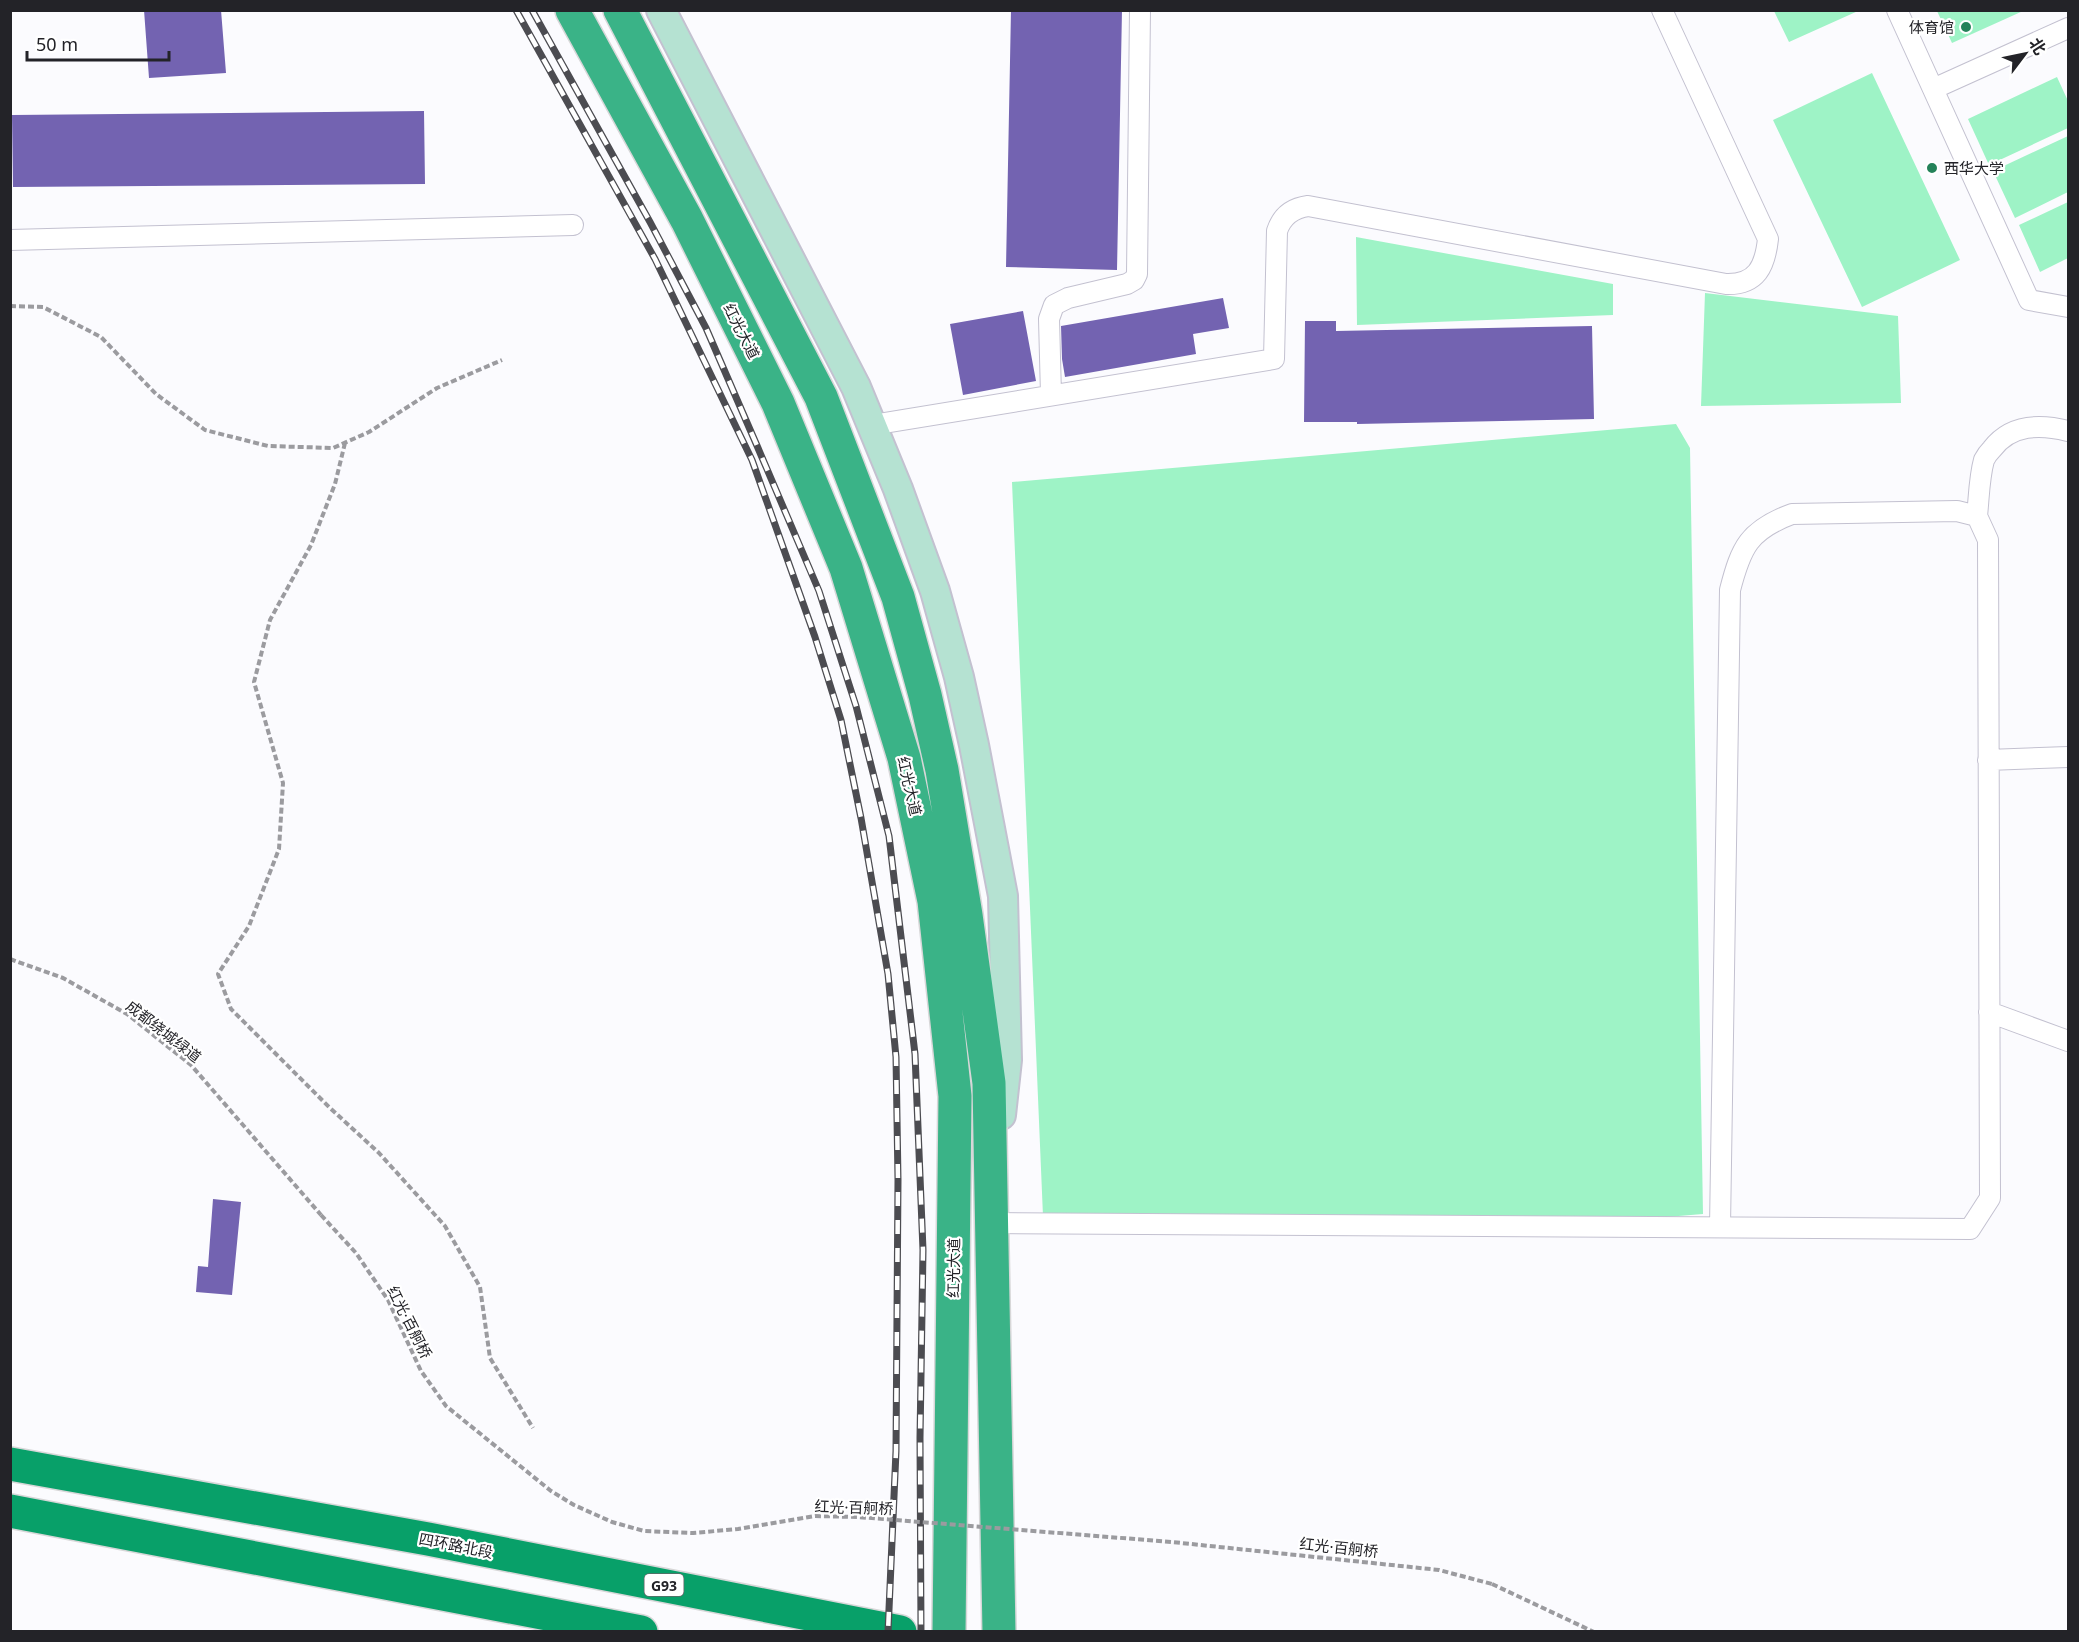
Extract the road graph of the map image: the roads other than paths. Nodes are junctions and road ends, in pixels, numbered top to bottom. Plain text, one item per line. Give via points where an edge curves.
1 (572, 10) edge
2 (620, 10) edge
3 (661, 10) edge
4 (1140, 10) edge
5 (1662, 10) edge
6 (1897, 10) edge
7 (2068, 28) edge
8 (1933, 89) junction
9 (573, 225) dead end
10 (10, 240) edge
11 (2068, 307) edge
12 (1051, 395) junction
13 (872, 425) junction
14 (2068, 431) edge
15 (1977, 516) junction
16 (2068, 757) edge
17 (1988, 760) junction
18 (1989, 1012) junction
19 (2068, 1041) edge
20 (991, 1212) junction
21 (1720, 1227) junction
22 (10, 1464) edge
23 (10, 1511) edge
24 (641, 1632) edge
25 (900, 1632) edge
26 (949, 1632) edge
27 (999, 1632) edge

1 - 26 highway, 红光大道 via 687,220 778,403 846,568 904,758 934,901 955,1096
2 - 20 highway via 821,397 898,597 939,759 966,915 988,1083
3 - 13 main road
4 - 12 street via 1136,277 1127,284 1054,305 1049,319
5 - 12 street via 1768,239 1761,267 1747,281 1726,284 1302,207 1285,216 1276,231 1274,359
6 - 8 street
7 - 8 street
8 - 11 street via 2028,300
9 - 10 street
12 - 13 street
13 - 20 main road via 931,581 956,667 1003,896 1007,1060
14 - 15 street via 2018,428 1999,440 1985,458
15 - 17 street via 1988,540
15 - 21 street via 1957,511 1792,514 1753,536 1738,559 1730,590
16 - 17 street
17 - 18 street
18 - 19 street
18 - 21 street via 1990,1198 1970,1228
20 - 21 street
20 - 27 highway
22 - 25 highway, 四环路北段 / G93 via 428,1539
23 - 24 highway

